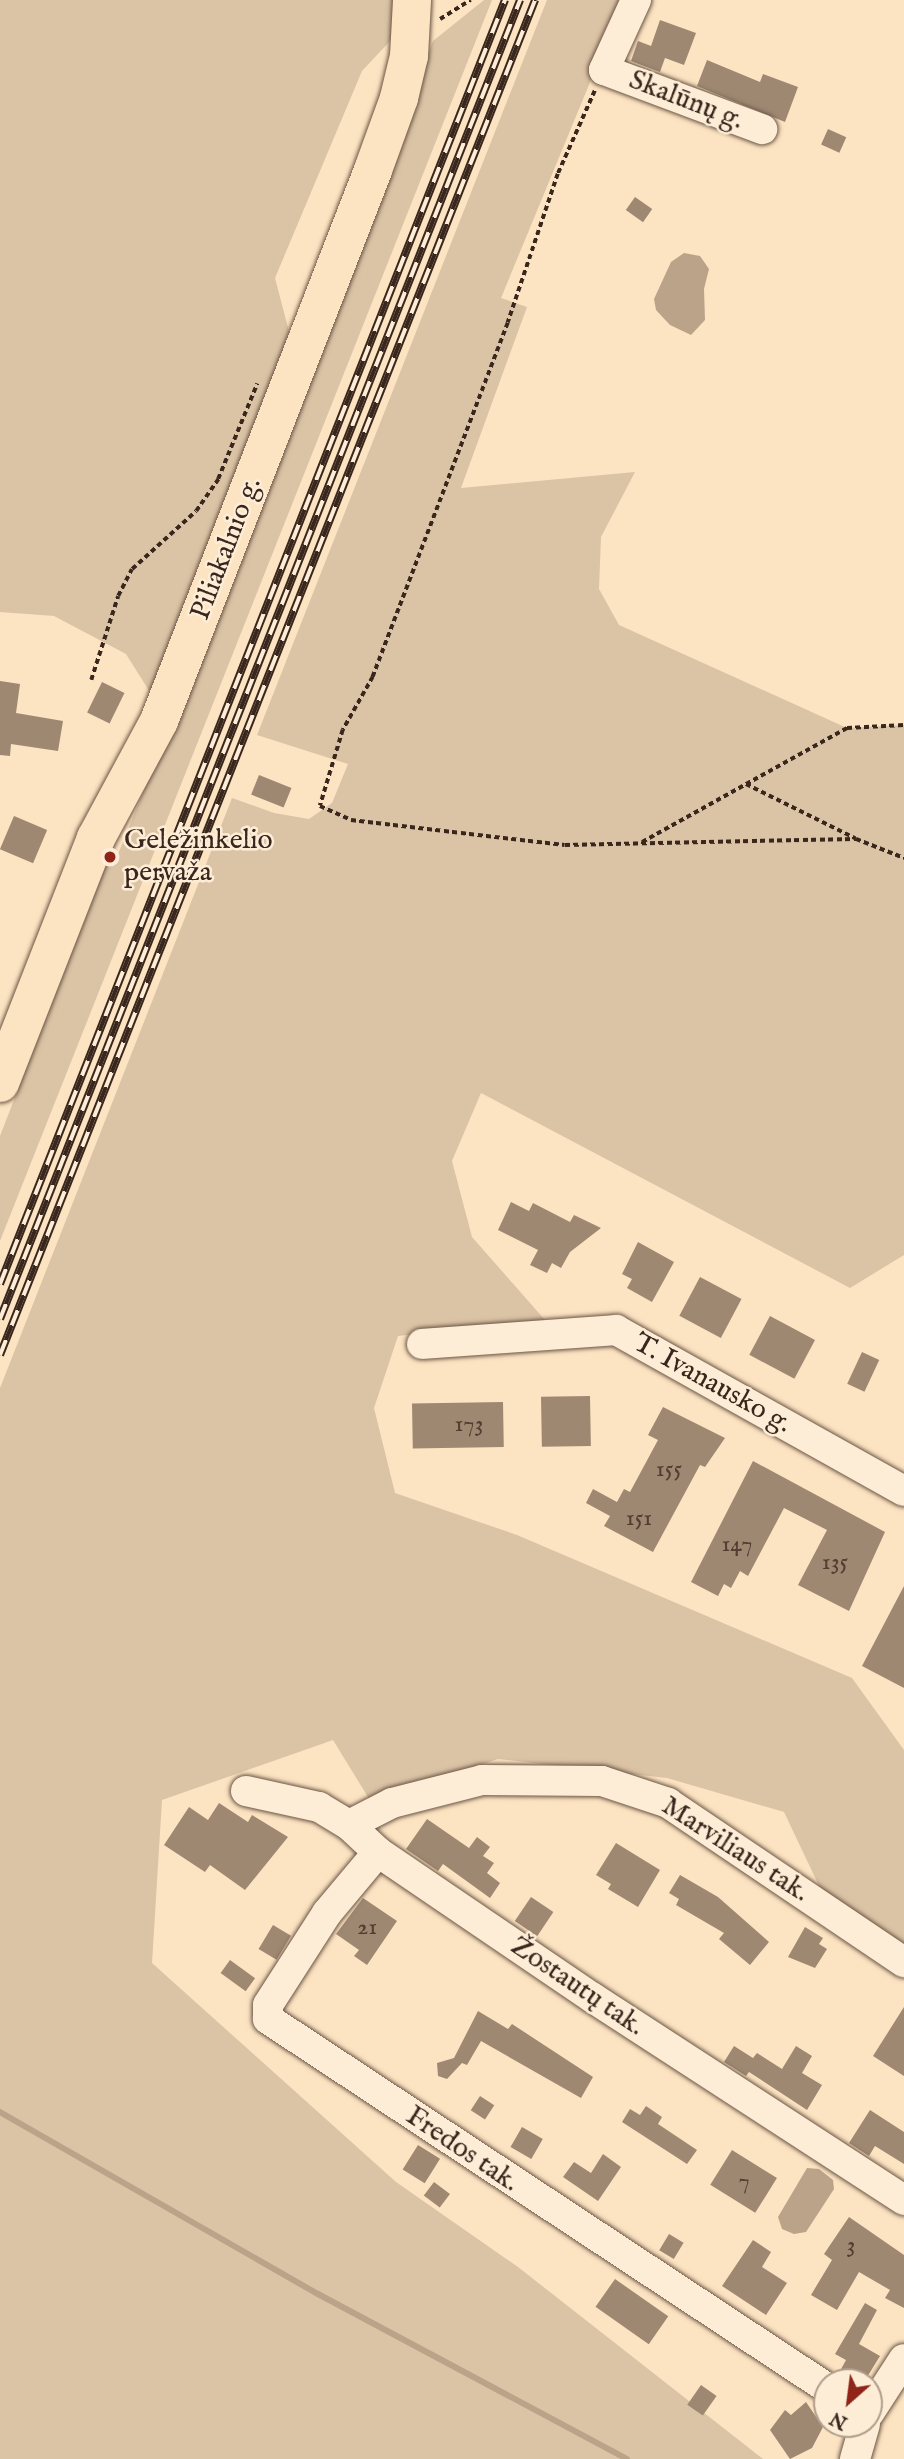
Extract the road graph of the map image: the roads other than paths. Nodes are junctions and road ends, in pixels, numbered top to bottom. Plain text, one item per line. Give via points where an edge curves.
1 (636, 0) edge
2 (412, 11) edge
3 (762, 130) dead end
4 (0, 1083) edge
5 (422, 1344) dead end
6 (904, 1491) edge
7 (246, 1791) dead end
8 (349, 1825) junction
9 (377, 1852) junction
10 (904, 1962) edge
11 (904, 2200) edge
12 (904, 2359) edge
13 (813, 2379) edge
14 (883, 2391) edge
15 (861, 2438) edge
16 (855, 2459) edge

1 - 3 street, Skalūnų g. via 604,70
2 - 4 main road, Piliakalnio g. via 399,98 239,521 159,721 96,838
5 - 6 street, T. Ivanausko g. via 616,1331
7 - 8 street, Žostautų tak. via 320,1807
8 - 9 street, Žostautų tak.
8 - 10 street, Marviliaus tak. via 392,1803 482,1780 602,1781 668,1803
9 - 11 street, Žostautų tak.
9 - 13 street, Fredos tak. via 327,1913 268,2005 268,2019
12 - 14 street
15 - 16 street

